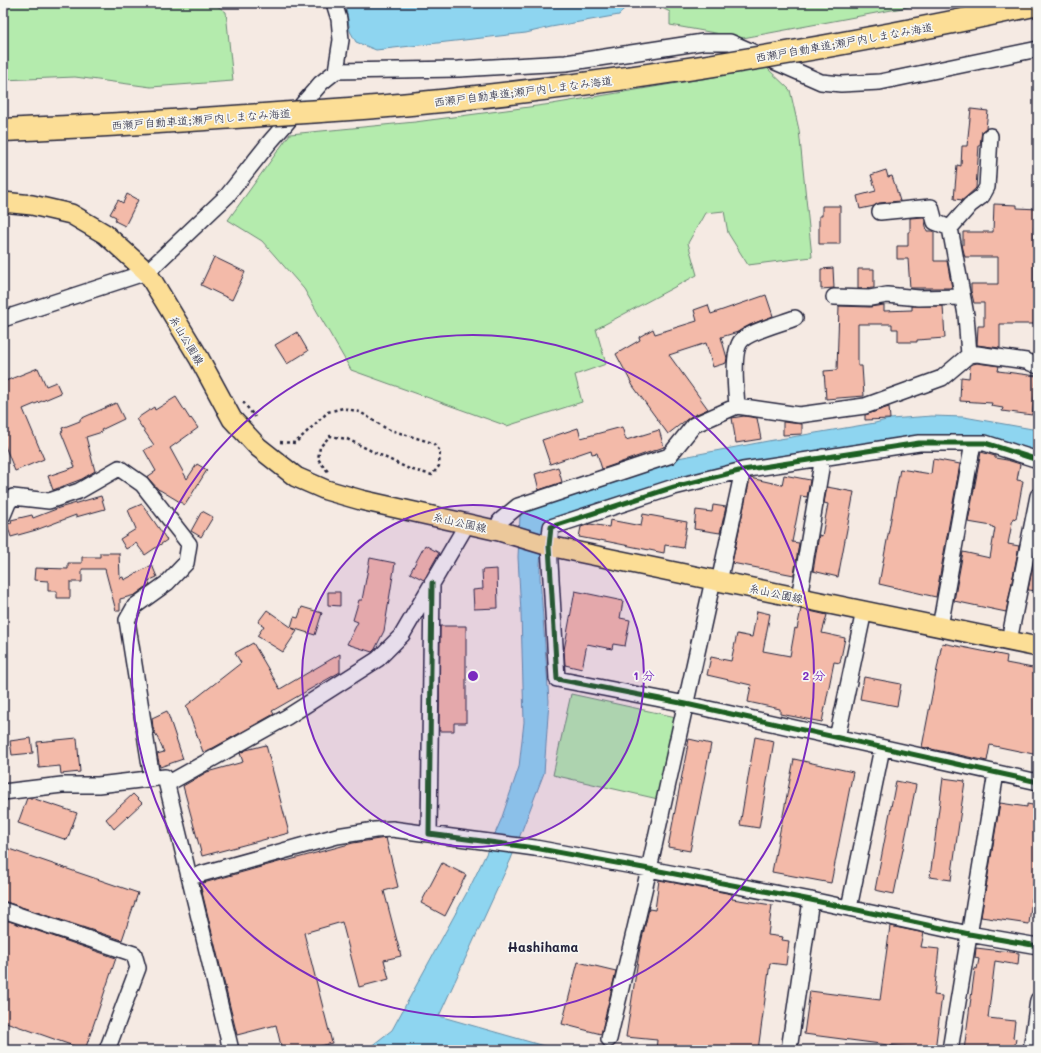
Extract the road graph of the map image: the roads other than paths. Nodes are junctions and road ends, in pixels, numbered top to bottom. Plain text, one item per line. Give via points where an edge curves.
1 (334, 3) edge
2 (1038, 4) edge
3 (1038, 49) edge
4 (336, 71) junction
5 (3, 130) edge
6 (990, 136) dead end
7 (3, 202) edge
8 (880, 212) dead end
9 (950, 228) junction
10 (146, 272) junction
11 (834, 297) dead end
12 (962, 298) junction
13 (795, 318) dead end
14 (3, 319) edge
15 (969, 355) junction
16 (1038, 364) edge
17 (737, 406) junction
18 (973, 443) junction
19 (823, 457) junction
20 (1038, 460) edge
21 (743, 470) junction
22 (1038, 496) edge
23 (3, 515) edge
24 (467, 524) junction
25 (499, 531) junction
26 (549, 546) junction
27 (716, 581) junction
28 (432, 583) junction
29 (799, 598) junction
30 (864, 611) junction
31 (940, 627) junction
32 (1009, 641) junction
33 (1038, 647) edge
34 (686, 704) junction
35 (837, 738) junction
36 (882, 748) junction
37 (996, 773) junction
38 (152, 778) junction
39 (1038, 782) edge
40 (167, 784) junction
41 (3, 792) edge
42 (429, 834) junction
43 (649, 869) junction
44 (190, 877) junction
45 (812, 900) junction
46 (849, 908) junction
47 (3, 910) edge
48 (969, 934) junction
49 (1038, 946) edge
50 (1038, 1000) edge
51 (609, 1040) dead end
52 (107, 1050) edge
53 (231, 1050) edge
54 (789, 1050) edge
55 (950, 1050) edge
56 (1031, 1050) edge

1 - 4 street via 341,40
2 - 5 highway, 西瀬戸自動車道;瀬戸内しまなみ海道, bridge via 808,49 456,100 189,120
3 - 4 street via 880,82 841,84 821,82 730,42 703,42 566,63 459,69
4 - 10 street via 321,83 227,196
6 - 9 street via 987,186 982,196 970,205
7 - 10 main road, 糸山公園線 via 32,205 71,214 105,234
8 - 9 street via 931,207 935,222
9 - 12 street
10 - 14 street
10 - 24 main road, 糸山公園線 via 199,358 232,418 258,448 296,478 354,498
11 - 12 street via 870,298 887,295
12 - 15 street
13 - 17 street via 741,340 735,354
15 - 16 street via 977,354
15 - 17 street via 942,378 865,406 799,415
17 - 25 street via 694,425 669,456 518,506 500,521
18 - 19 street via 919,443
18 - 20 street via 986,444
18 - 31 street
19 - 21 street
19 - 29 street
21 - 26 street via 674,487 551,527
21 - 27 street
22 - 32 street
23 - 38 street via 13,497 49,501 79,491 119,468 142,484 189,544 186,563 167,583 136,606 127,620
24 - 25 main road, 糸山公園線
24 - 28 street
25 - 26 main road, 糸山公園線
26 - 27 main road, 糸山公園線
26 - 34 street via 557,679
27 - 29 main road, 糸山公園線
27 - 34 street
28 - 40 street via 402,635 378,659 287,716
28 - 42 street
29 - 30 main road, 糸山公園線
30 - 31 main road, 糸山公園線
30 - 35 street
31 - 32 main road, 糸山公園線
32 - 33 main road, 糸山公園線
34 - 35 street
34 - 43 street
35 - 36 street
36 - 37 street
36 - 46 street
37 - 39 street
37 - 48 street
38 - 40 street via 165,777
38 - 41 street
40 - 44 street
42 - 43 street via 535,848
42 - 44 street via 392,829 338,836
43 - 45 street
43 - 51 street
44 - 53 street
45 - 46 street
45 - 54 street
46 - 48 street
47 - 52 street via 134,954 138,968
48 - 49 street
48 - 55 street
50 - 56 street

